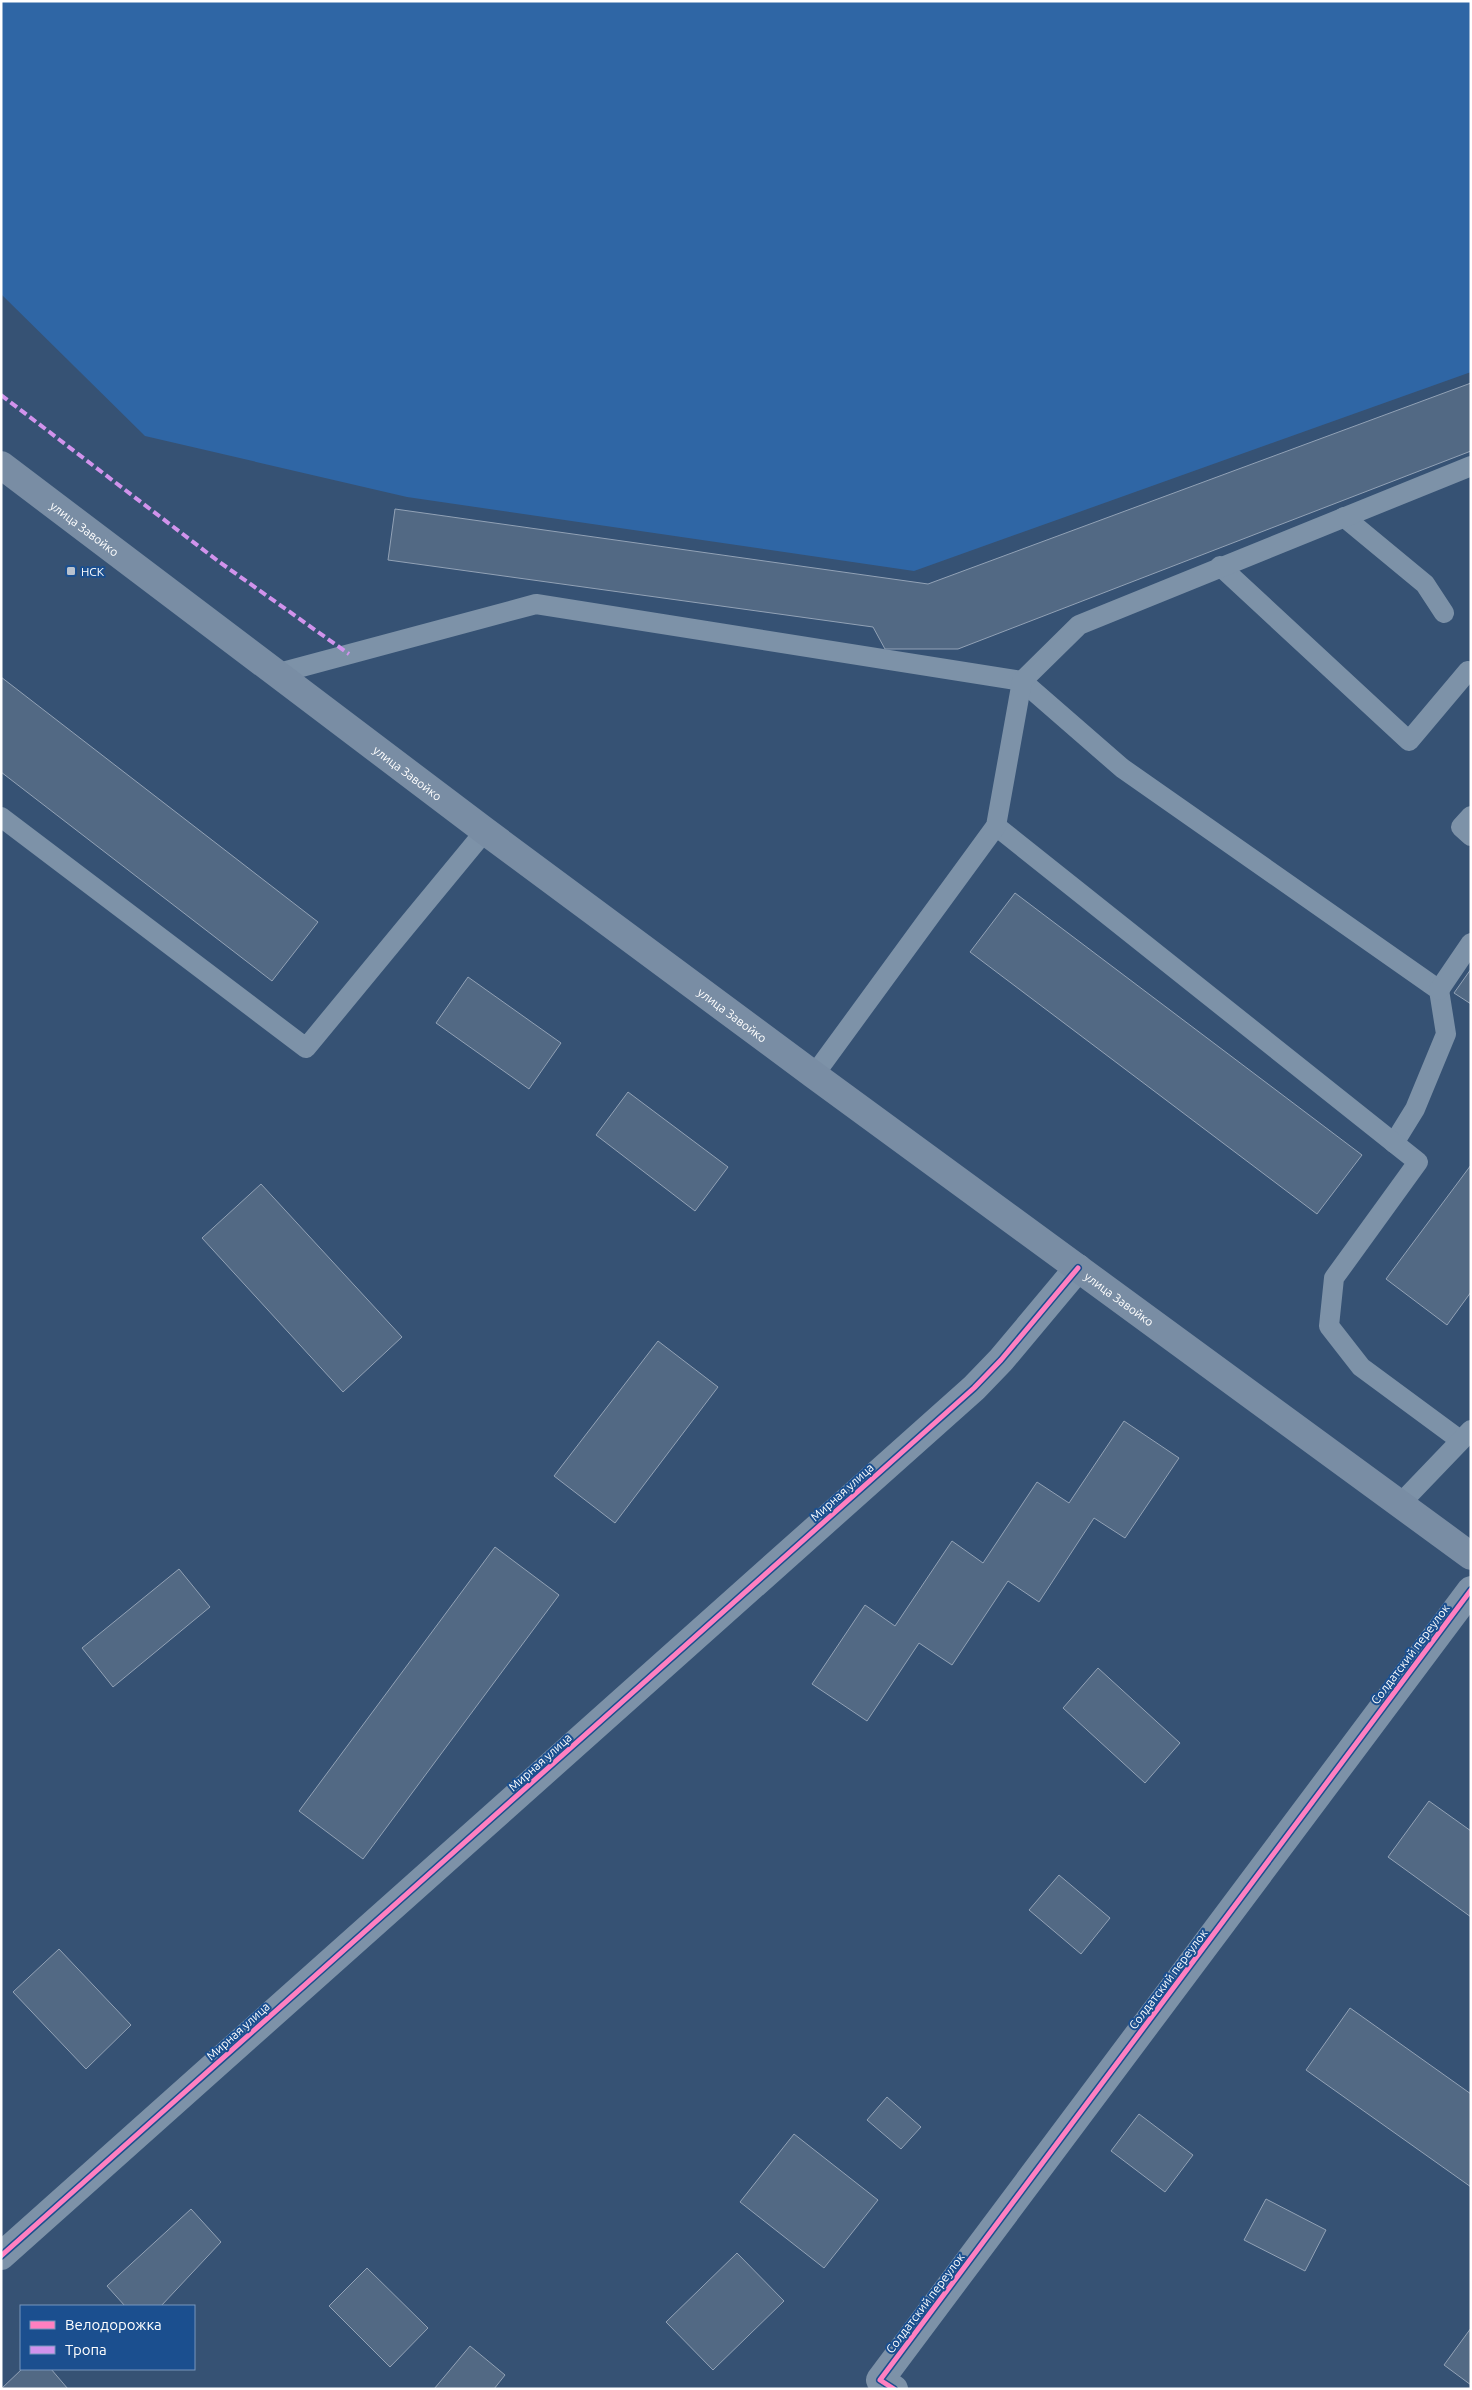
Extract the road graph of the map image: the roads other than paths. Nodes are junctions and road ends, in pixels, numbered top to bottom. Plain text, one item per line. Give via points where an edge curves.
1 (1, 464) edge
2 (1471, 466) edge
3 (1344, 517) junction
4 (1220, 566) junction
5 (1444, 613) dead end
6 (1468, 671) dead end
7 (279, 673) junction
8 (1022, 681) junction
9 (1471, 816) edge
10 (1, 817) edge
11 (996, 826) junction
12 (485, 831) junction
13 (1471, 836) edge
14 (1471, 943) edge
15 (1439, 990) junction
16 (814, 1075) junction
17 (1394, 1143) junction
18 (1078, 1268) junction
19 (1465, 1435) edge
20 (1400, 1504) junction
21 (1471, 1556) edge
22 (1471, 1590) edge
23 (1, 2256) edge
24 (882, 2386) edge

1 - 7 main road, улица Завойко
2 - 3 lane
3 - 4 lane
3 - 5 lane via 1425,584
4 - 6 lane via 1409,741
4 - 8 lane via 1078,625
7 - 8 lane via 536,604
7 - 12 main road, улица Завойко
8 - 11 lane
8 - 15 lane via 1122,768
9 - 13 lane via 1461,827
10 - 12 lane via 306,1048
11 - 16 lane
11 - 17 lane
12 - 16 main road, улица Завойко
14 - 15 lane
15 - 17 lane via 1446,1034 1415,1109
16 - 18 main road, улица Завойко
17 - 19 lane via 1418,1162 1334,1278 1328,1326 1361,1367
18 - 20 main road, улица Завойко
18 - 23 street, Мирная улица via 974,1388
19 - 20 lane
20 - 21 main road, улица Завойко
22 - 24 street, Солдатский переулок

